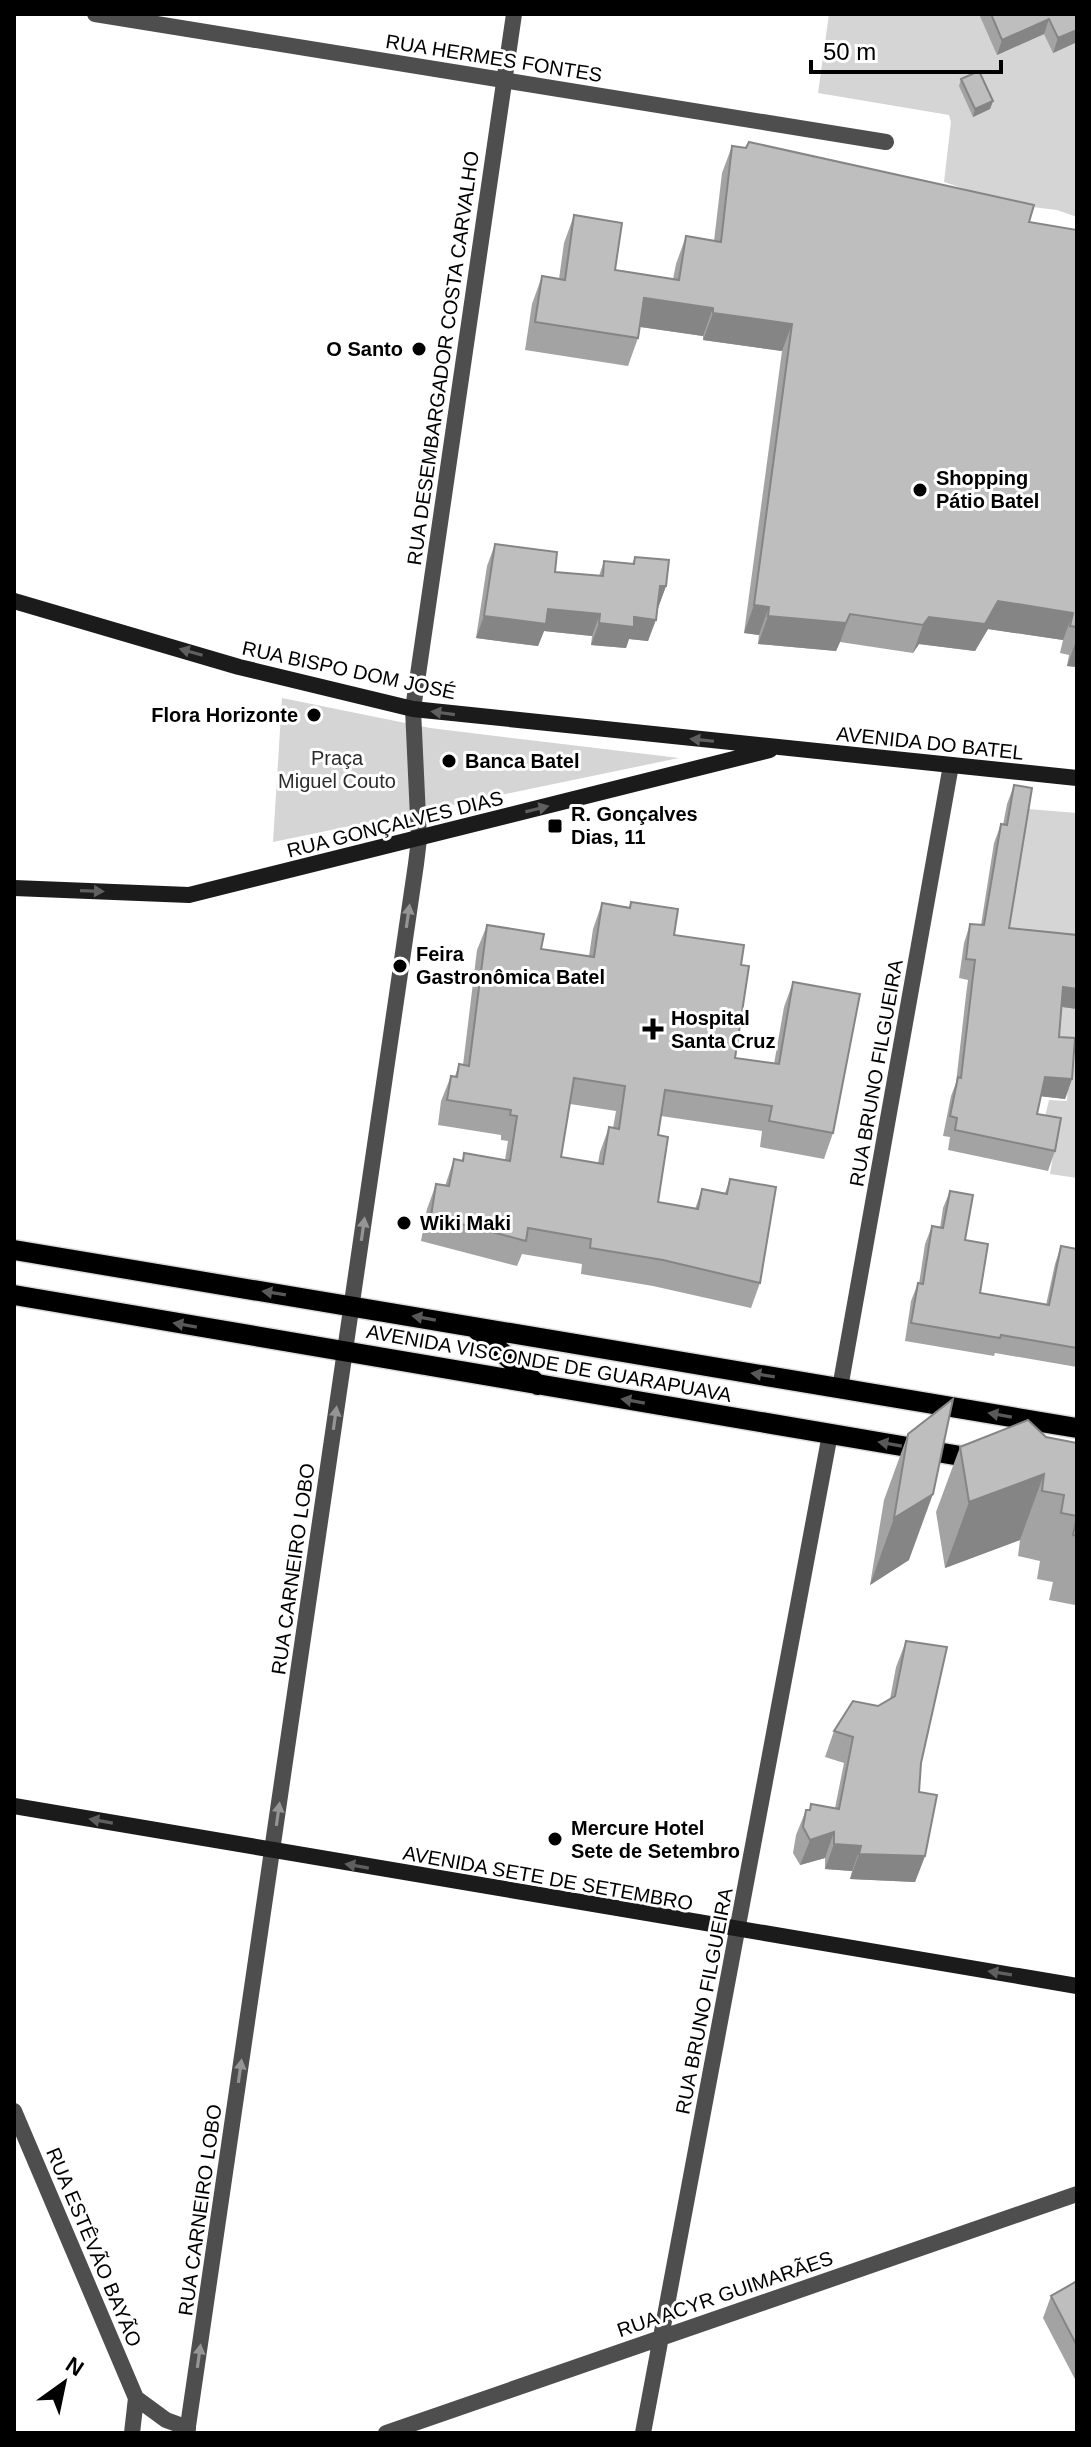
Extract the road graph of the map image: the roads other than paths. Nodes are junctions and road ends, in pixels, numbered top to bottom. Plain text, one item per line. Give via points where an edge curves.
1 (95, 14) edge
2 (514, 14) edge
3 (504, 80) junction
4 (886, 142) dead end
5 (14, 601) edge
6 (413, 709) junction
7 (779, 748) junction
8 (951, 765) junction
9 (1077, 778) edge
10 (419, 839) junction
11 (14, 888) edge
12 (14, 1250) edge
13 (14, 1295) edge
14 (351, 1306) junction
15 (474, 1327) junction
16 (345, 1353) junction
17 (538, 1385) junction
18 (840, 1388) junction
19 (1077, 1428) edge
20 (830, 1434) junction
21 (1000, 1463) edge
22 (14, 1806) edge
23 (272, 1852) junction
24 (738, 1931) junction
25 (1077, 1986) edge
26 (14, 2111) edge
27 (1077, 2194) edge
28 (661, 2337) junction
29 (136, 2398) junction
30 (188, 2431) edge
31 (132, 2433) edge
32 (386, 2433) edge
33 (643, 2433) edge

1 - 3 street, RUA HERMES FONTES
2 - 3 street, RUA DESEMBARGADOR COSTA CARVALHO
3 - 4 street, RUA HERMES FONTES
3 - 6 street, RUA DESEMBARGADOR COSTA CARVALHO
6 -> 5 main road, RUA BISPO DOM JOSÉ via 239,667
7 -> 6 main road, RUA BISPO DOM JOSÉ
6 - 10 street, RUA CARNEIRO LOBO
7 - 8 main road, AVENIDA DO BATEL
10 -> 7 main road, RUA GONÇALVES DIAS
8 - 9 main road, AVENIDA DO BATEL
8 - 18 street, RUA BRUNO FILGUEIRA
11 -> 10 main road, RUA GONÇALVES DIAS via 189,895
14 -> 10 street, RUA CARNEIRO LOBO
14 -> 12 main road, AVENIDA VISCONDE DE GUARAPUAVA
16 -> 13 main road, AVENIDA VISCONDE DE GUARAPUAVA
15 -> 14 main road, AVENIDA VISCONDE DE GUARAPUAVA
14 - 16 street, RUA CARNEIRO LOBO
15 - 17 main road
18 -> 15 main road, AVENIDA VISCONDE DE GUARAPUAVA
16 - 17 main road, AVENIDA VISCONDE DE GUARAPUAVA
23 -> 16 street, RUA CARNEIRO LOBO
20 -> 17 main road, AVENIDA VISCONDE DE GUARAPUAVA
19 -> 18 main road, AVENIDA VISCONDE DE GUARAPUAVA
21 -> 20 main road, AVENIDA VISCONDE DE GUARAPUAVA
20 - 24 street, RUA BRUNO FILGUEIRA
23 -> 22 main road, AVENIDA SETE DE SETEMBRO
24 -> 23 main road, AVENIDA SETE DE SETEMBRO
30 -> 23 street, RUA CARNEIRO LOBO
25 -> 24 main road, AVENIDA SETE DE SETEMBRO
24 - 28 street, RUA BRUNO FILGUEIRA
26 - 29 street, RUA ESTÊVÃO BAYÃO
27 - 28 street, RUA ACYR GUIMARÃES
28 - 32 street, RUA ACYR GUIMARÃES
28 - 33 street, RUA BRUNO FILGUEIRA
29 - 30 street
29 - 31 street, RUA ESTÊVÃO BAYÃO

